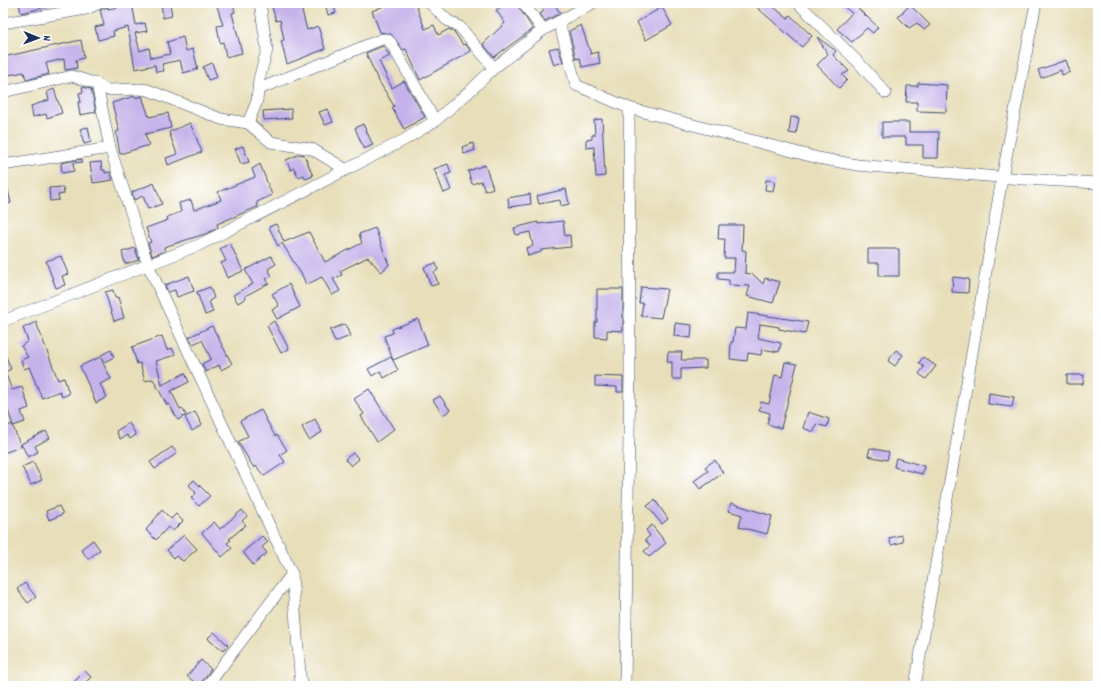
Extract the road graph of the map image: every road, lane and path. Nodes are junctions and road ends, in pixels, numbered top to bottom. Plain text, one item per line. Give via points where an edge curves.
1 (100, 3) edge
2 (260, 3) edge
3 (430, 3) edge
4 (523, 3) edge
5 (593, 3) edge
6 (798, 3) edge
7 (1036, 3) edge
8 (559, 22) junction
9 (3, 23) edge
10 (543, 30) junction
11 (494, 68) junction
12 (97, 84) junction
13 (259, 89) junction
14 (3, 92) edge
15 (886, 93) dead end
16 (629, 108) junction
17 (435, 121) junction
18 (248, 123) junction
19 (110, 148) junction
20 (3, 165) edge
21 (345, 169) junction
22 (1002, 178) junction
23 (1098, 183) edge
24 (148, 265) junction
25 (3, 321) edge
26 (292, 574) junction
27 (207, 686) edge
28 (301, 686) edge
29 (625, 686) edge
30 (915, 686) edge

1 - 9 street via 86,9
2 - 13 street via 267,50
3 - 11 street via 447,20 460,27
4 - 10 street
5 - 8 street
6 - 15 street
7 - 22 street
8 - 10 street
8 - 16 street via 576,85
10 - 11 street
11 - 17 street
12 - 14 street via 72,76
12 - 18 street via 114,91 148,90 221,120
12 - 19 street
13 - 17 street via 387,39
13 - 18 street
16 - 22 street via 818,158 857,165
16 - 29 street via 630,372
17 - 21 street via 404,140
18 - 21 street via 271,142 312,149
19 - 20 street
19 - 24 street
21 - 24 street via 214,238
22 - 23 street
22 - 30 street
24 - 25 street
24 - 26 street
26 - 27 street
26 - 28 street

